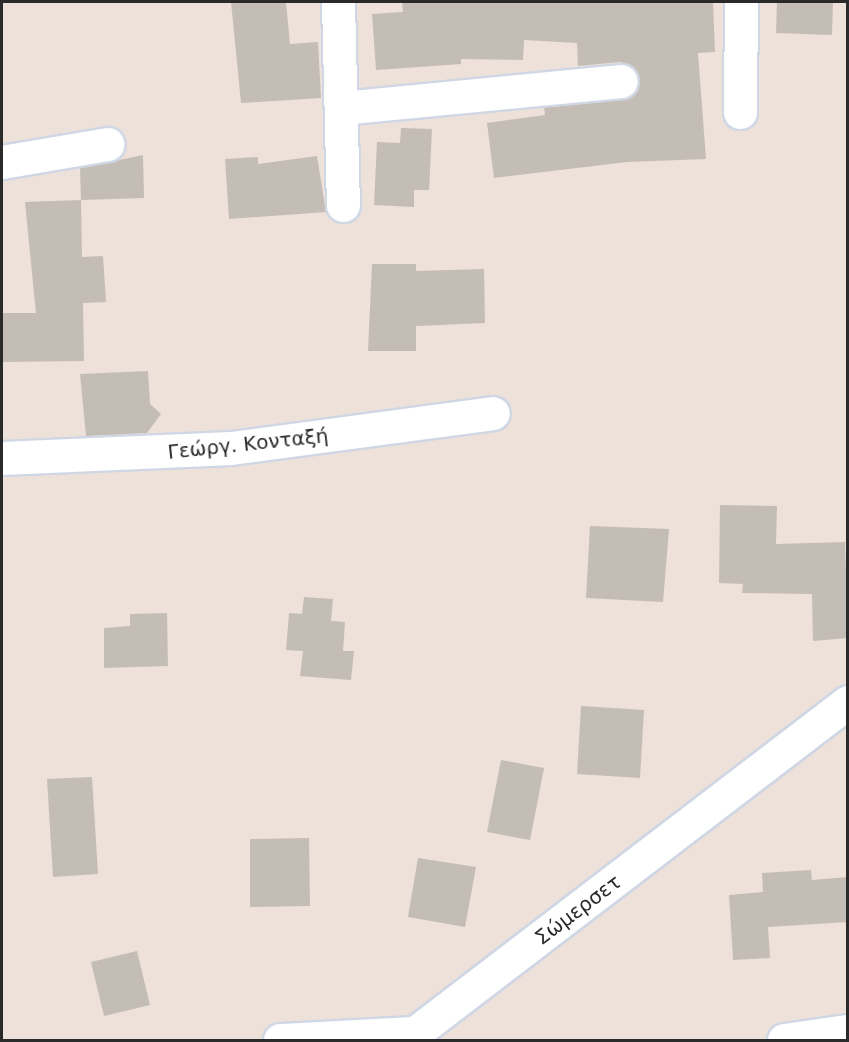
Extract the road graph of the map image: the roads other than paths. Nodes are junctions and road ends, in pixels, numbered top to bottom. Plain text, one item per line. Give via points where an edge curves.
1 (338, 2) edge
2 (741, 2) edge
3 (621, 81) dead end
4 (341, 108) junction
5 (740, 112) dead end
6 (107, 144) dead end
7 (2, 162) edge
8 (343, 205) dead end
9 (493, 413) dead end
10 (2, 458) edge
11 (848, 702) edge
12 (848, 1031) edge
13 (430, 1037) edge
14 (280, 1041) edge
15 (784, 1041) edge

1 - 4 street
2 - 5 street
3 - 4 street
4 - 8 street
6 - 7 street
9 - 10 street, Γεώργ. Κονταξή via 231,448
11 - 13 street, Σώμερσετ
12 - 15 street
13 - 14 street, Σώμερσετ

